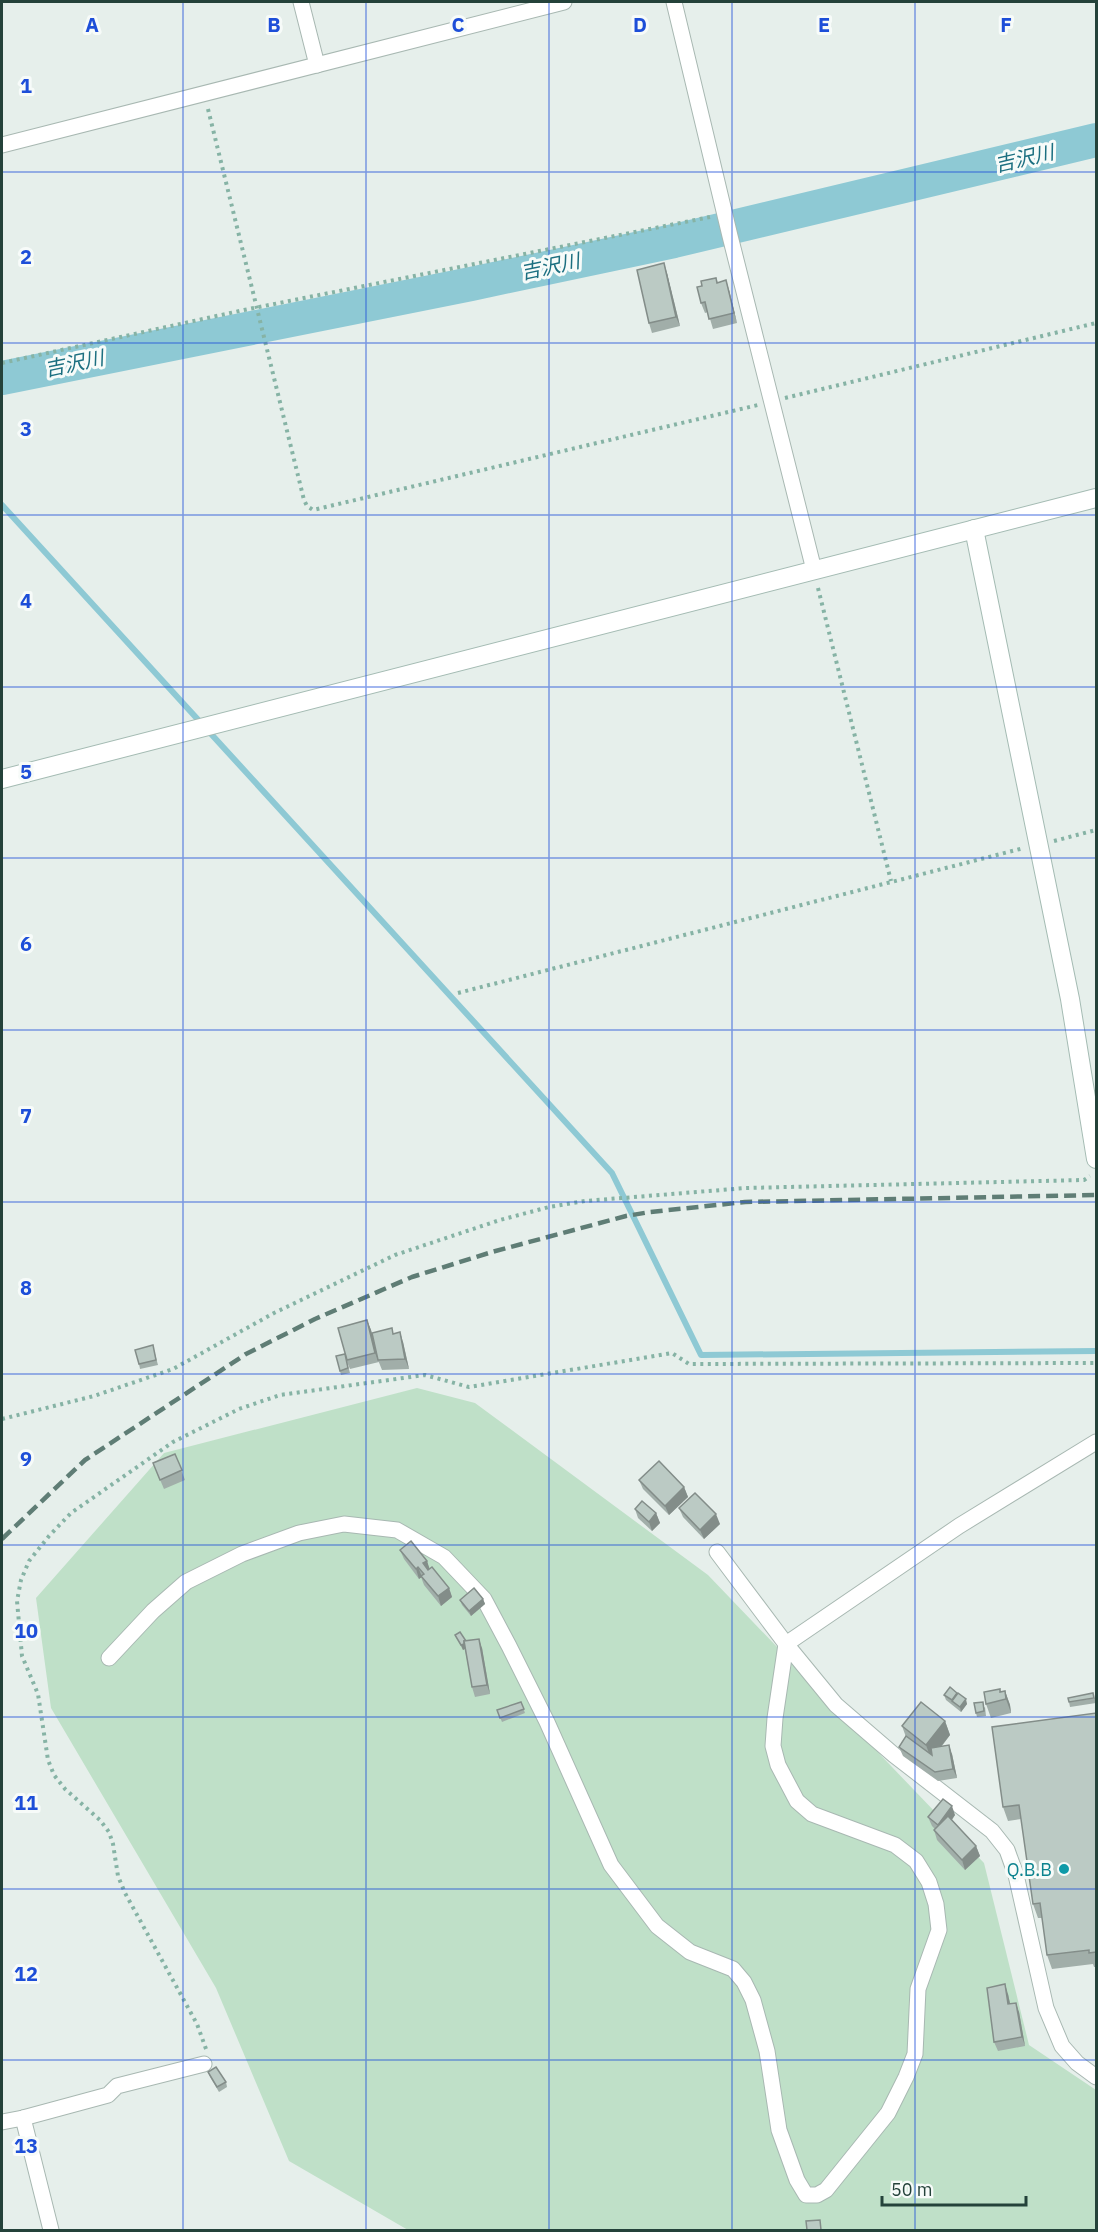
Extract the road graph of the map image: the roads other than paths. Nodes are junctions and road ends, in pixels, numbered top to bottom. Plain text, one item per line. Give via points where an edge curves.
1 (301, 2) edge
2 (564, 2) edge
3 (674, 2) edge
4 (317, 65) junction
5 (2, 145) edge
6 (1096, 498) edge
7 (974, 529) junction
8 (814, 570) junction
9 (2, 779) edge
10 (1096, 1159) edge
11 (1096, 1442) edge
12 (717, 1552) dead end
13 (786, 1644) junction
14 (108, 1658) dead end
15 (204, 2064) dead end
16 (1096, 2077) edge
17 (23, 2118) junction
18 (2, 2122) edge
19 (51, 2230) edge

1 - 4 street
2 - 4 street
3 - 8 street
4 - 5 street
6 - 7 street
7 - 8 street
7 - 10 street via 1070,999
8 - 9 street
11 - 13 street via 959,1526
12 - 13 street
13 - 14 street via 773,1746 778,1765 797,1801 812,1814 895,1845 916,1861 929,1882 939,1930 918,1989 915,2054 906,2077 888,2113 818,2195 806,2195 778,2130 767,2051 744,1982 733,1969 690,1952 657,1926 611,1865 547,1722 484,1599 444,1557 397,1530 344,1524 299,1533 242,1554 186,1582
13 - 16 street via 836,1704 992,1831 1007,1850 1046,2008 1062,2046
15 - 17 street via 117,2086 108,2095
17 - 18 street
17 - 19 street

